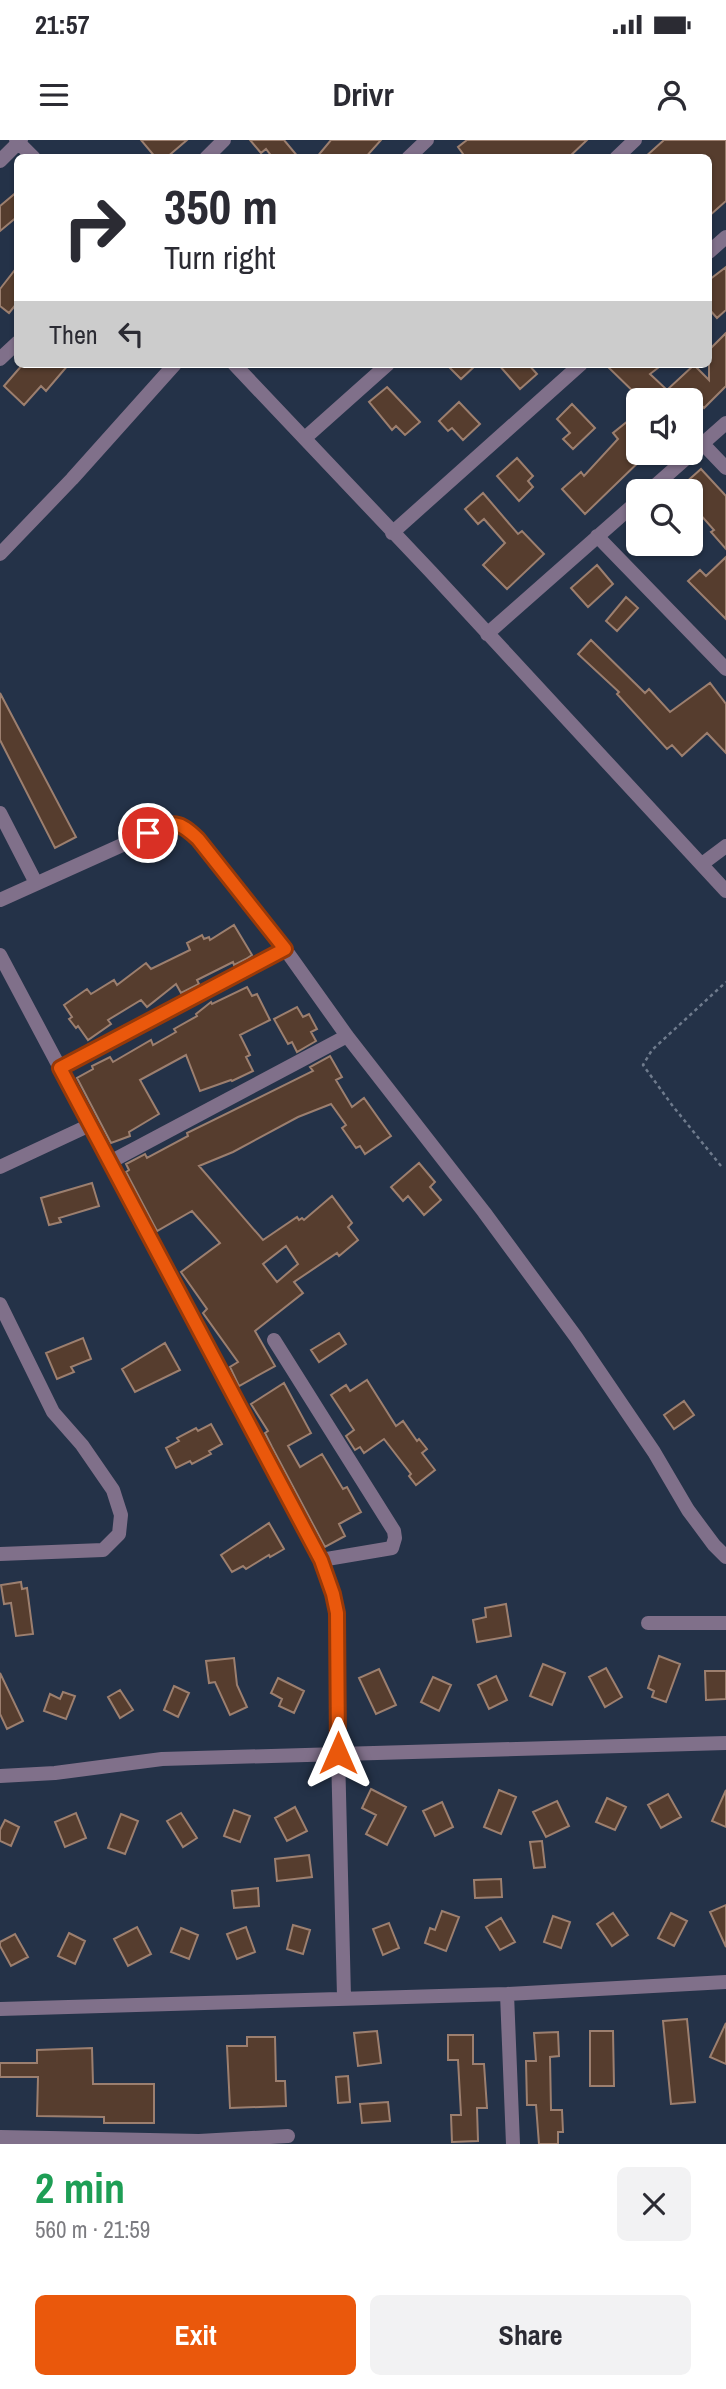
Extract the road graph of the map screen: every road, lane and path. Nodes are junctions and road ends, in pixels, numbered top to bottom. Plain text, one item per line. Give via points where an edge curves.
1 (224, 140) edge
2 (427, 140) edge
3 (635, 140) edge
4 (19, 141) edge
5 (210, 154) edge
6 (412, 154) edge
7 (620, 154) edge
8 (0, 162) edge
9 (726, 237) edge
10 (712, 249) edge
11 (14, 346) edge
12 (0, 359) edge
13 (171, 368) edge
14 (238, 368) edge
15 (384, 368) edge
16 (578, 368) edge
17 (726, 423) edge
18 (305, 438) junction
19 (703, 444) joint
20 (679, 465) edge
21 (726, 468) edge
22 (663, 479) edge
23 (626, 511) edge
24 (392, 533) junction
25 (597, 536) junction
26 (0, 554) edge
27 (487, 634) junction
28 (726, 669) edge
29 (0, 813) edge
30 (726, 846) edge
31 (702, 864) junction
32 (36, 883) junction
33 (726, 891) edge
34 (0, 900) edge
35 (285, 949) junction
36 (0, 955) edge
37 (726, 982) edge
38 (347, 1036) junction
39 (60, 1068) junction
40 (90, 1125) junction
41 (110, 1162) junction
42 (721, 1166) dead end
43 (0, 1167) edge
44 (0, 1304) edge
45 (274, 1340) dead end
46 (0, 1554) edge
47 (726, 1557) edge
48 (321, 1560) junction
49 (648, 1623) dead end
50 (726, 1623) edge
51 (726, 1743) edge
52 (338, 1753) junction
53 (0, 1776) edge
54 (726, 1982) edge
55 (507, 1994) junction
56 (344, 1997) junction
57 (0, 2009) edge
58 (288, 2136) dead end
59 (0, 2137) edge
60 (513, 2144) edge

1 - 5 street
2 - 6 street
3 - 7 street
4 - 8 street
9 - 10 street
11 - 12 street
13 - 26 street
14 - 18 street
15 - 18 street
16 - 24 street
17 - 19 street
18 - 24 street
19 - 21 street
20 - 22 street
23 - 25 street
24 - 27 street
25 - 27 street
25 - 28 street
27 - 31 street
29 - 32 street
30 - 31 street
31 - 33 street
32 - 34 street
32 - 35 street via 178,823 198,839
35 - 38 street
35 - 39 street
36 - 39 street
37 - 42 path via 652,1050 643,1065
38 - 41 street
38 - 47 street via 576,1337 688,1510
39 - 40 street
40 - 41 street
40 - 43 street
41 - 48 street
44 - 46 street via 53,1412 113,1490 121,1515 120,1534 103,1550
45 - 48 street via 394,1531 392,1548
48 - 52 street via 337,1613
49 - 50 street
51 - 52 street
52 - 53 street via 162,1759
52 - 56 street
54 - 55 street
55 - 56 street
55 - 60 street
56 - 57 street
58 - 59 street via 199,2141

